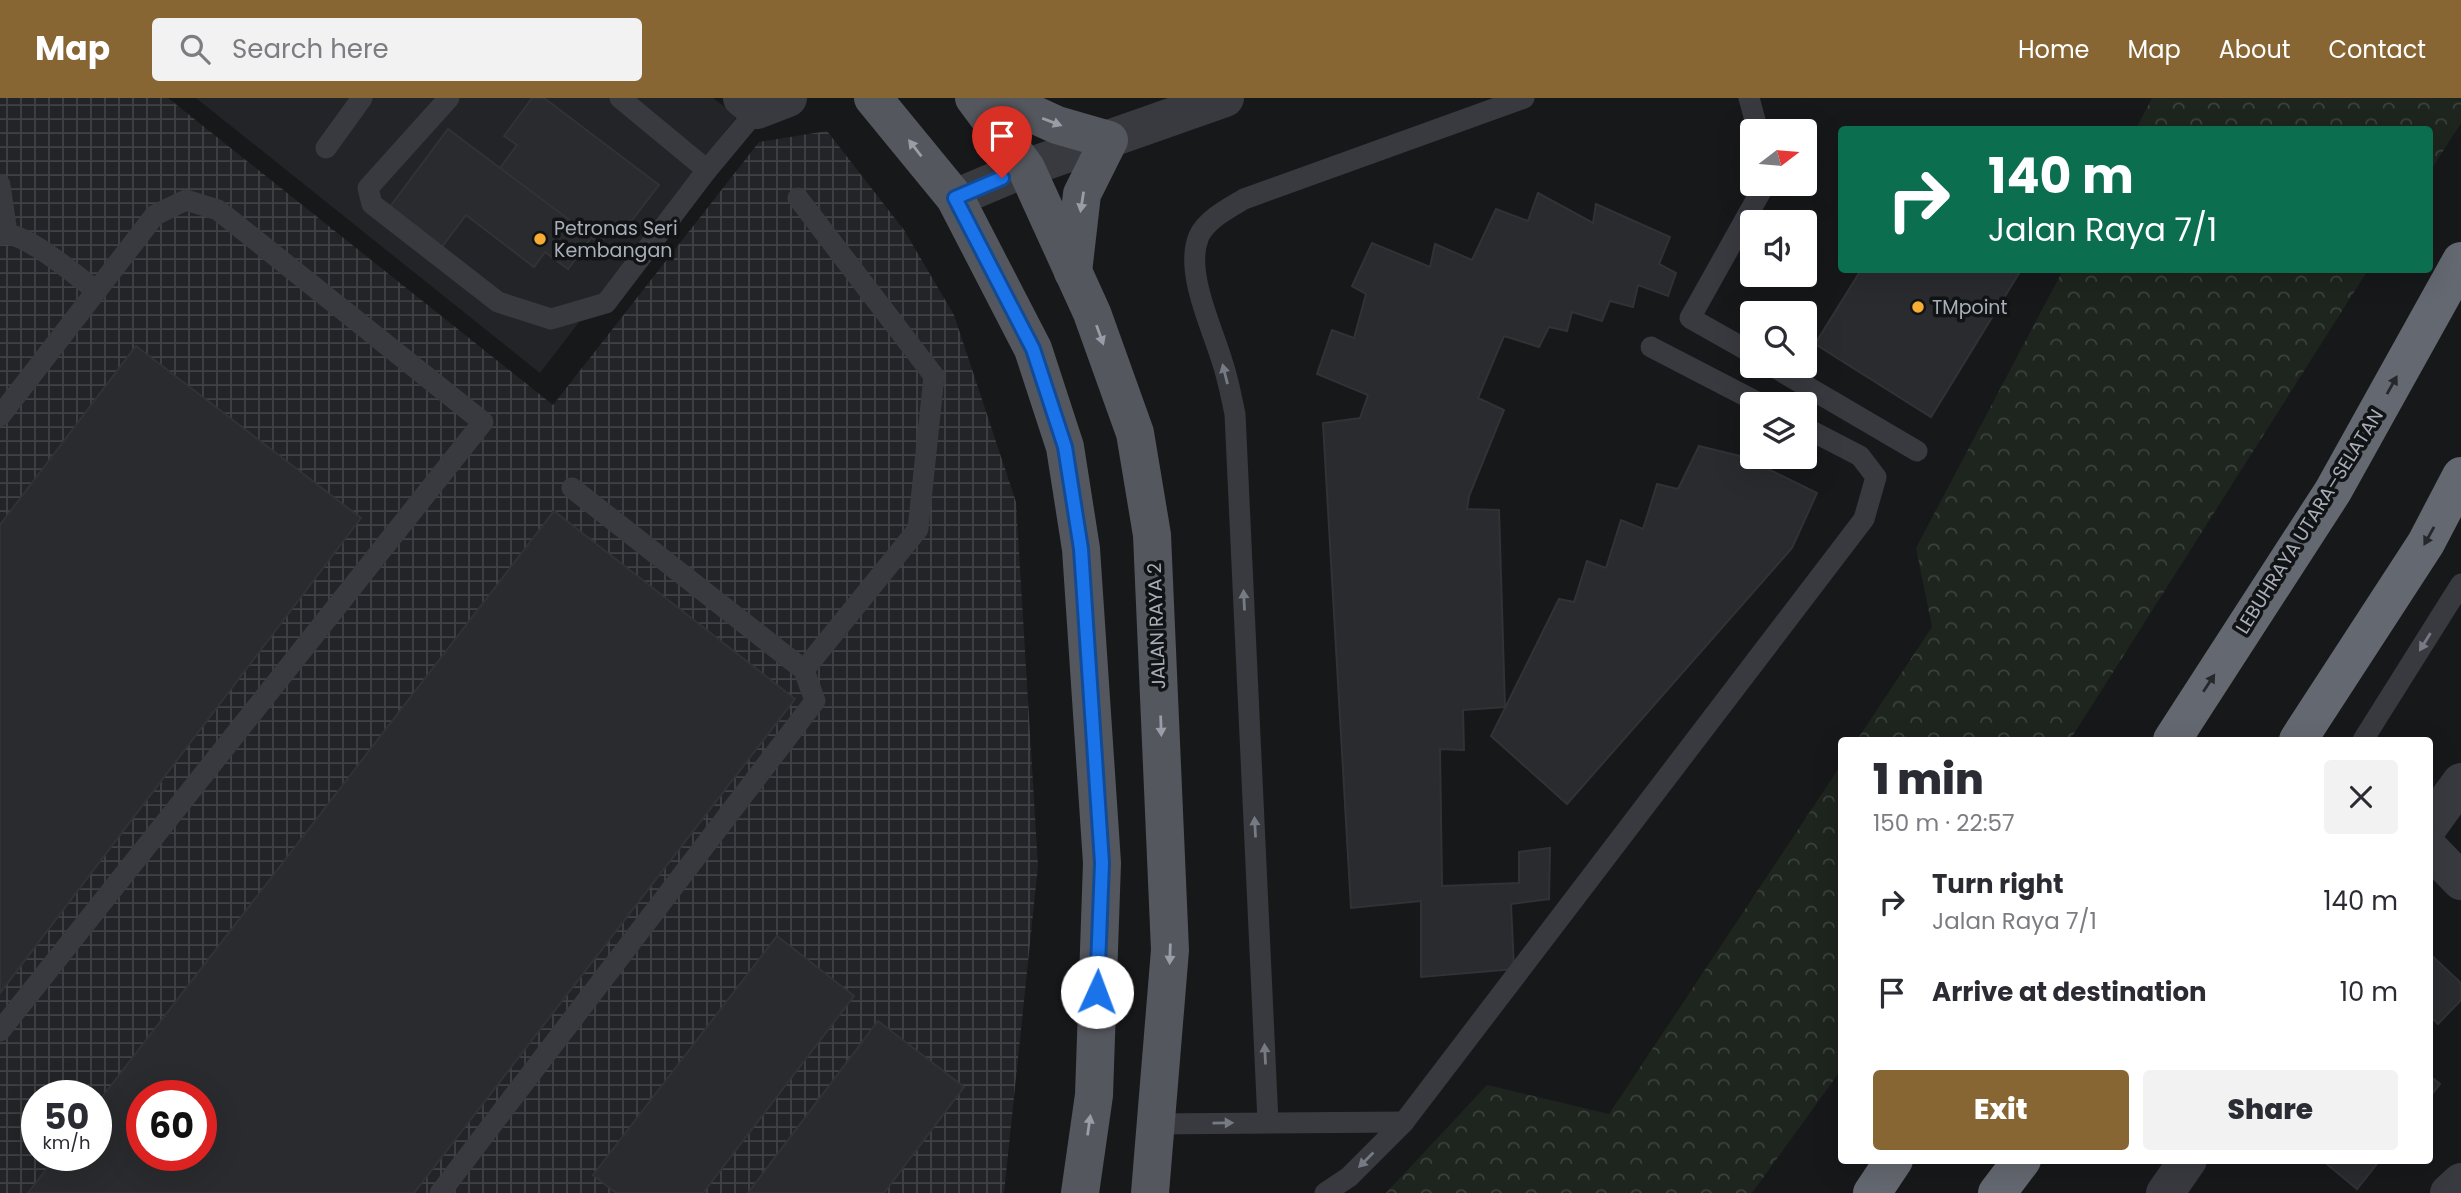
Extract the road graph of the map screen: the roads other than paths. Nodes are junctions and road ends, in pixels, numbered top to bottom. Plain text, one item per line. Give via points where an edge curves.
1 (362, 98) edge
2 (449, 98) edge
3 (620, 98) edge
4 (873, 98) edge
5 (974, 98) edge
6 (998, 98) edge
7 (1225, 98) edge
8 (1524, 98) edge
9 (1749, 98) edge
10 (762, 102) edge
11 (1755, 119) edge
12 (1109, 140) junction
13 (326, 148) dead end
14 (1026, 168) junction
15 (706, 170) junction
16 (0, 185) edge
17 (1758, 196) edge
18 (797, 198) dead end
19 (955, 198) junction
20 (4, 233) edge
21 (2461, 261) edge
22 (1073, 272) junction
23 (97, 290) junction
24 (1651, 347) dead end
25 (1740, 347) edge
26 (1792, 378) edge
27 (1740, 393) edge
28 (0, 416) edge
29 (1817, 434) edge
30 (1917, 452) dead end
31 (2461, 476) edge
32 (572, 488) dead end
33 (2461, 584) edge
34 (804, 670) junction
35 (2174, 737) edge
36 (2300, 737) edge
37 (2364, 737) edge
38 (2461, 782) edge
39 (2433, 820) edge
40 (2433, 852) edge
41 (2461, 881) edge
42 (0, 1031) edge
43 (1268, 1122) junction
44 (1404, 1122) junction
45 (1154, 1124) junction
46 (1891, 1164) edge
47 (2019, 1164) edge
48 (2185, 1164) edge
49 (2461, 1182) edge
50 (440, 1193) edge
51 (1080, 1193) edge
52 (1150, 1193) edge
53 (1325, 1193) edge
54 (1872, 1193) edge
55 (1997, 1193) edge
56 (2165, 1193) edge
57 (2449, 1193) edge

1 - 13 lane
2 - 15 lane via 368,188 372,204 498,302 551,319 606,303
3 - 15 lane
19 -> 4 main road
5 - 14 main road, JALAN RAYA 2
6 -> 12 main road via 1057,125
7 - 12 street
43 -> 8 lane via 1235,414 1203,305 1194,259 1199,235 1219,214 1244,199
9 - 11 lane
10 - 15 lane
12 - 14 street
12 -> 22 main road via 1082,194
14 - 19 street
14 - 22 main road, JALAN RAYA 2
16 - 20 lane
17 - 25 lane via 1690,318
18 - 34 lane via 934,376 918,529
51 -> 19 main road via 1094,1095 1102,863 1081,549 1065,447 1033,349
20 - 23 lane via 24,239
35 -> 21 highway, LEBUHRAYA UTARA–SELATAN via 2333,491
22 -> 45 main road, JALAN RAYA 2 via 1135,433 1152,535 1170,950
23 - 28 lane
23 - 42 lane via 155,215 186,200 218,210 483,422
24 - 27 lane
26 - 30 lane
29 - 44 lane via 1860,456 1876,477 1864,519
31 -> 36 highway via 2426,543
32 - 34 lane
33 -> 37 lane
34 - 50 lane via 815,701
38 - 39 street
40 - 41 street
43 - 44 lane
45 -> 43 lane
44 -> 53 lane via 1349,1177
45 - 52 main road, JALAN RAYA 2
46 - 54 highway
47 - 55 highway
48 - 56 street
49 - 57 street

